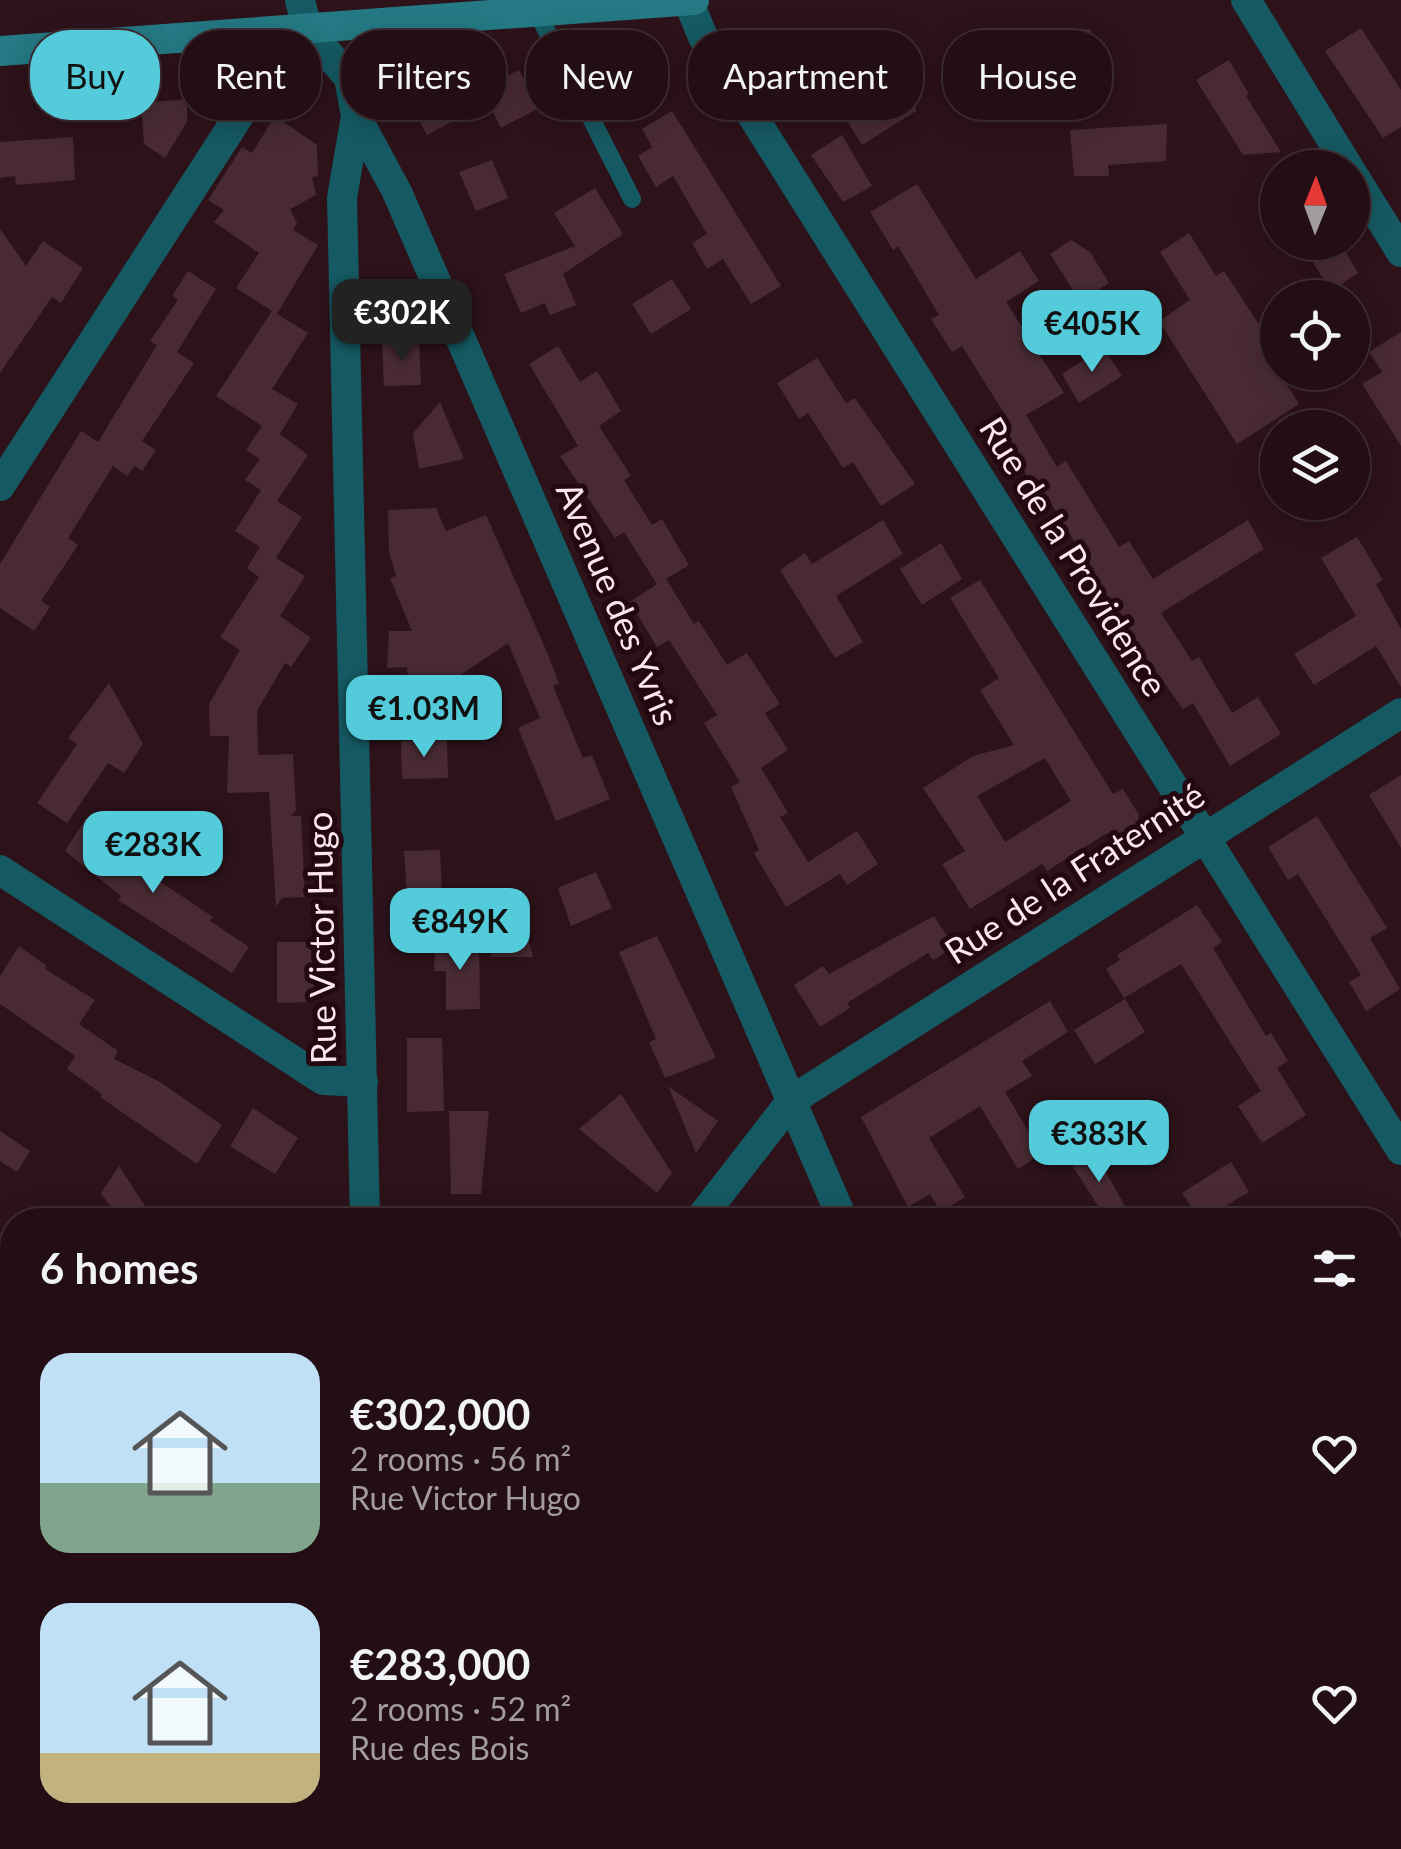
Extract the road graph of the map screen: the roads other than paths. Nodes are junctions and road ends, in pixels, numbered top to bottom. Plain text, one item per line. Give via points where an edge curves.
1 (691, 0) edge
2 (1246, 0) edge
3 (537, 12) junction
4 (304, 14) edge
5 (0, 51) edge
6 (341, 67) edge
7 (355, 120) edge
8 (358, 120) edge
9 (1339, 150) edge
10 (632, 199) dead end
11 (1370, 201) edge
12 (1401, 252) edge
13 (0, 486) edge
14 (1401, 714) edge
15 (1204, 836) junction
16 (0, 870) edge
17 (362, 1082) junction
18 (792, 1100) junction
19 (1401, 1150) edge
20 (365, 1208) edge
21 (708, 1208) edge
22 (838, 1208) edge

1 - 3 main road
1 - 15 street, Rue de la Providence via 703,38
2 - 9 street
3 - 4 main road
3 - 10 lane
4 - 5 main road
4 - 6 street, Avenue des Yvris
4 - 13 street
7 - 17 street, Rue Victor Hugo via 342,198
8 - 18 street, Avenue des Yvris via 397,192
11 - 12 street
14 - 15 street, Rue de la Fraternité
15 - 18 street, Rue de la Fraternité
15 - 19 street, Rue de la Providence
16 - 17 street via 322,1080
17 - 20 street, Rue Victor Hugo
18 - 21 street, Rue de la Fraternité
18 - 22 street, Avenue des Yvris

